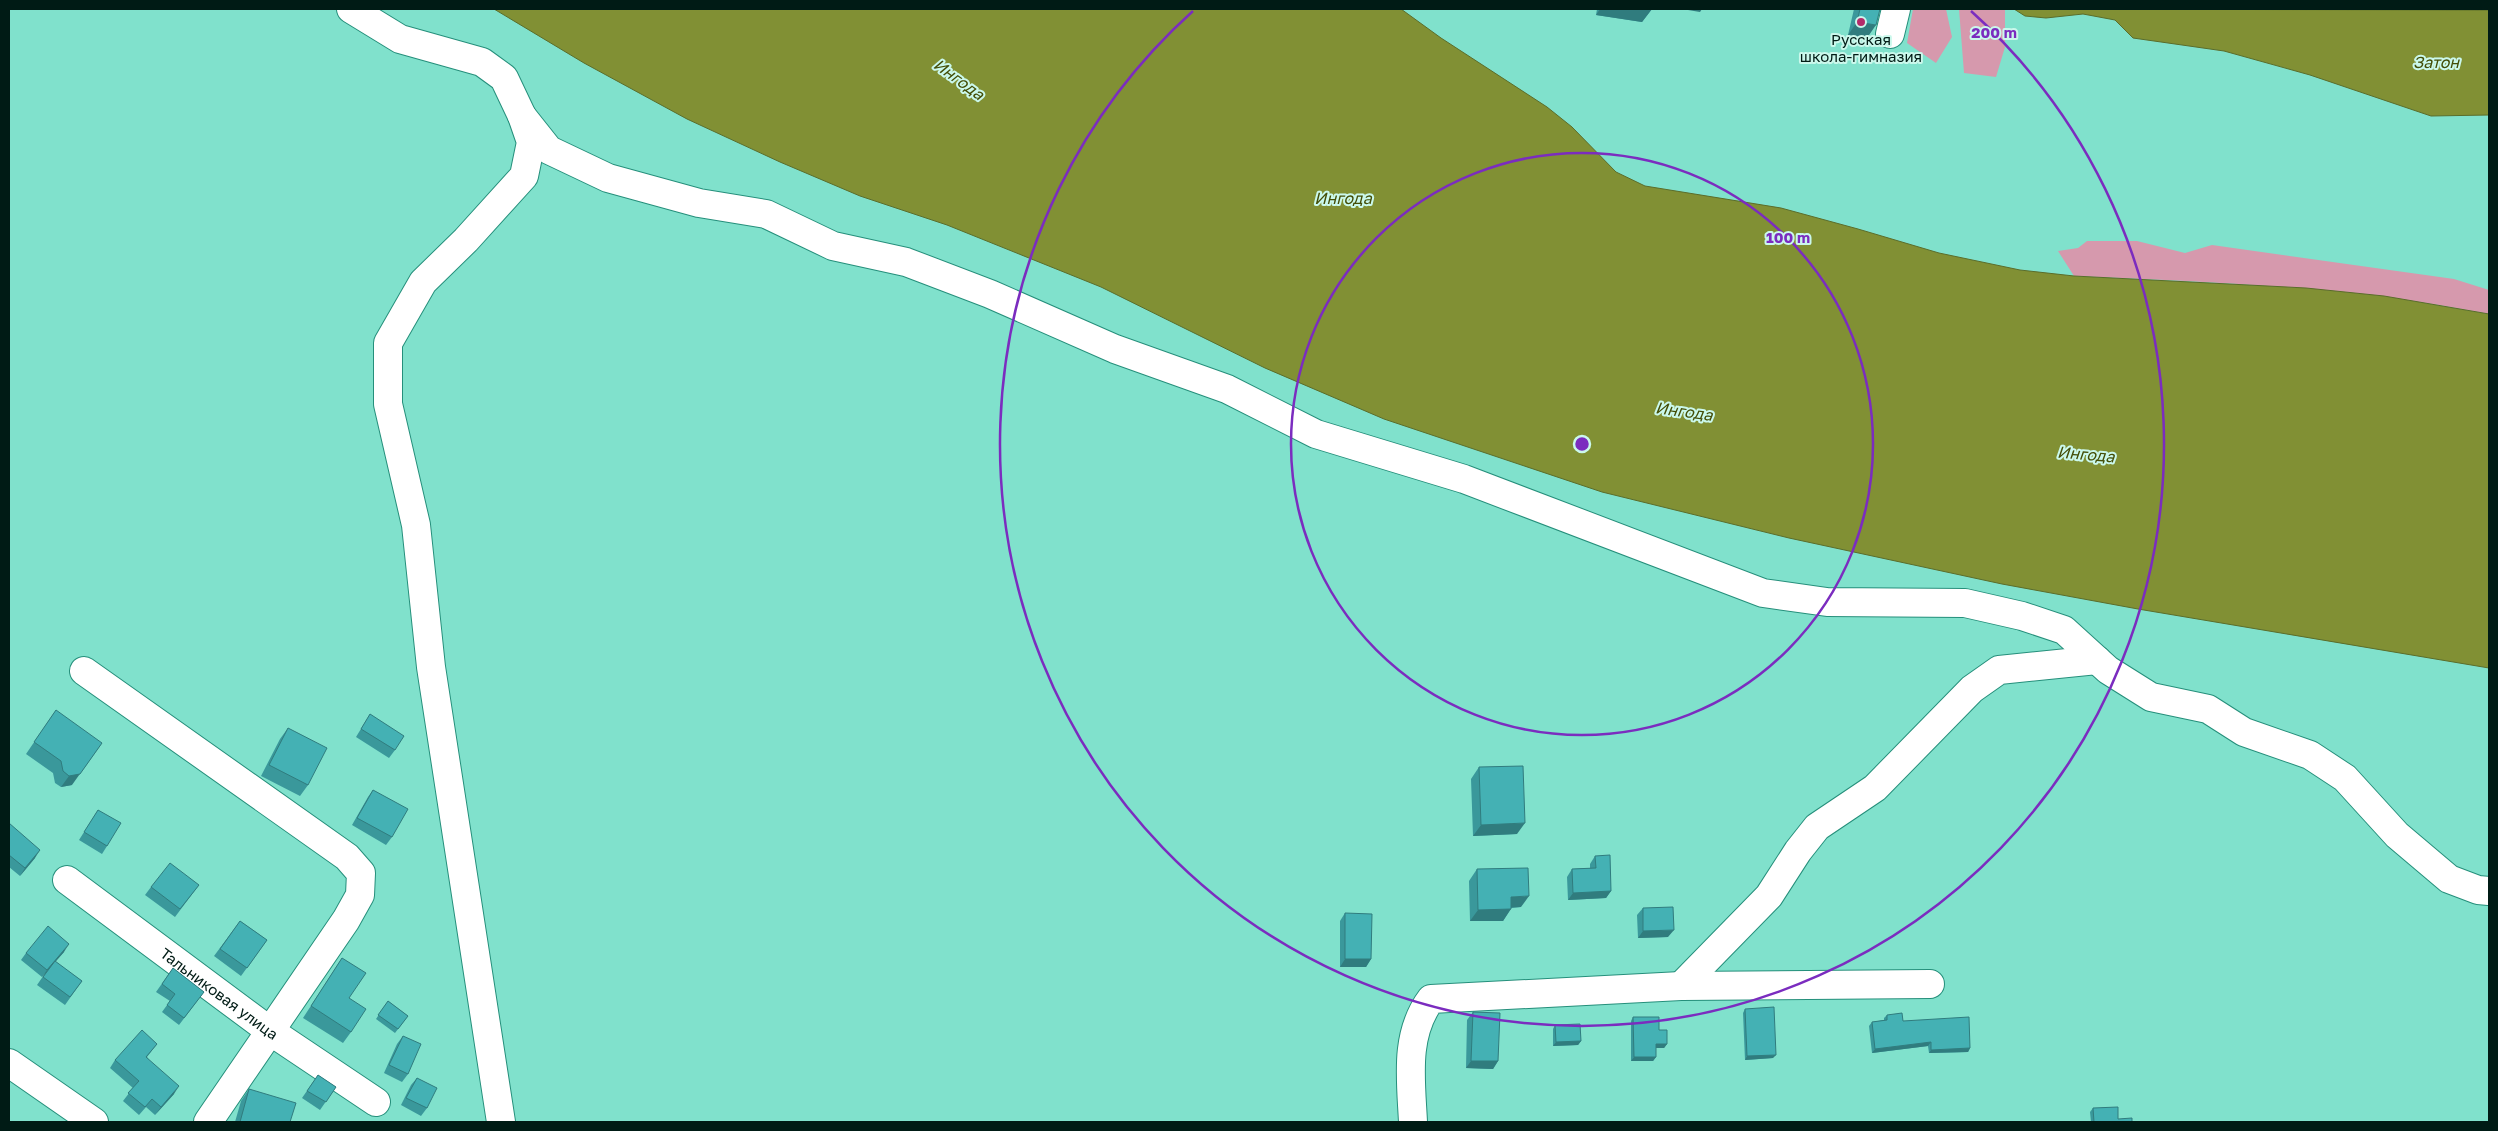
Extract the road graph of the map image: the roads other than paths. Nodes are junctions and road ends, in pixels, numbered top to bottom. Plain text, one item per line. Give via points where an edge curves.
1 (351, 9) edge
2 (522, 116) junction
3 (2097, 660) junction
4 (84, 671) dead end
5 (66, 880) dead end
6 (2489, 891) edge
7 (1930, 984) dead end
8 (1681, 986) junction
9 (270, 1031) junction
10 (9, 1063) edge
11 (376, 1102) dead end
12 (94, 1122) edge
13 (208, 1122) edge
14 (501, 1122) edge
15 (1413, 1122) edge

1 - 2 street via 400,39 482,62 504,78
2 - 3 street via 549,150 608,178 699,203 766,214 834,246 906,262 990,294 1115,349 1227,389 1316,434 1464,479 1763,593 1828,602 1964,603 2022,616 2064,630
2 - 14 street via 531,142 524,176 423,282 388,343 388,404 416,525 431,667
3 - 6 street via 2151,697 2208,709 2244,732 2310,755 2345,778 2396,835 2449,879
3 - 8 street via 2000,670 1972,689 1875,788 1817,826 1769,896
4 - 9 street via 347,857 361,873 360,895 346,920
5 - 9 street, Тальниковая улица
7 - 8 street
8 - 15 street via 1431,999 1420,1014 1410,1053
9 - 11 street, Тальниковая улица
9 - 13 street
10 - 12 street

